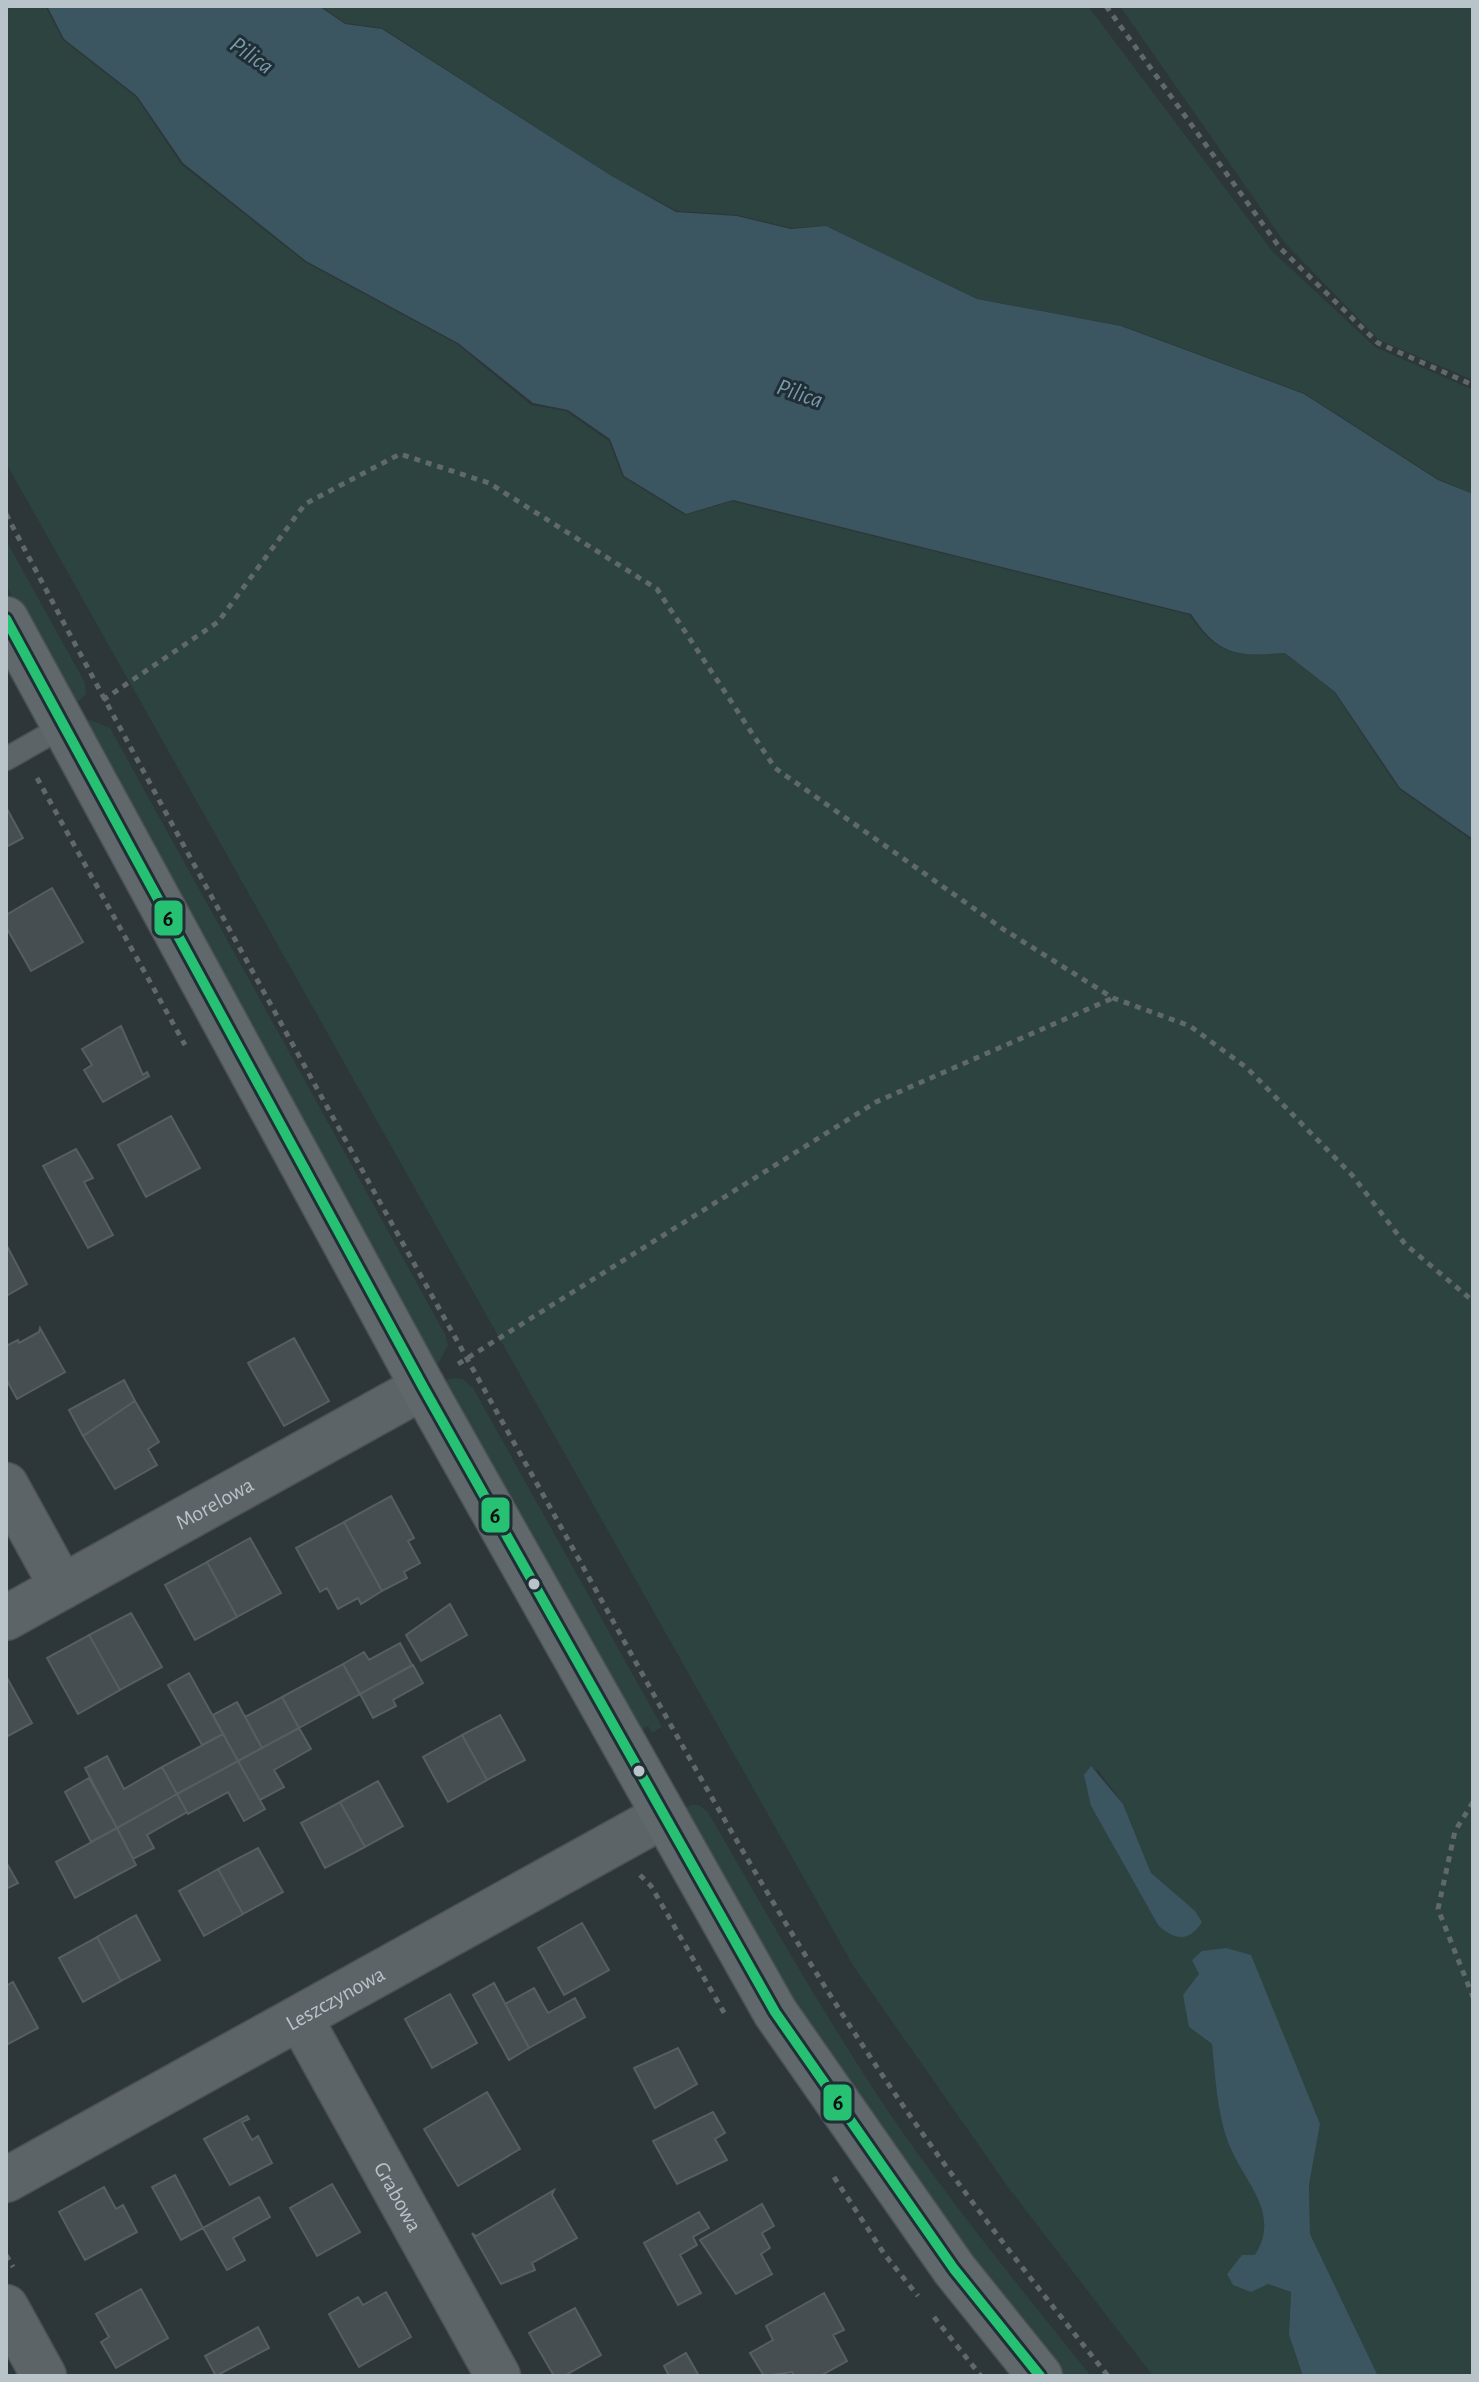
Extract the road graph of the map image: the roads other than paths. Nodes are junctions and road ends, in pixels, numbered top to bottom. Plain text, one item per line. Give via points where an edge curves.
1 (6, 619) edge
2 (62, 727) junction
3 (6, 759) edge
4 (423, 1387) junction
5 (6, 1485) edge
6 (62, 1587) junction
7 (6, 1618) edge
8 (663, 1816) junction
9 (300, 2018) junction
10 (6, 2180) edge
11 (6, 2307) edge
12 (44, 2376) edge
13 (498, 2376) edge
14 (1040, 2376) edge

1 - 2 street
2 - 3 lane
2 - 4 street
4 - 6 street, Morelowa
4 - 8 street
5 - 6 street
6 - 7 street, Morelowa
8 - 9 street, Leszczynowa
8 - 14 street via 775,2012 954,2269
9 - 10 street, Leszczynowa
9 - 13 street, Grabowa
11 - 12 street

